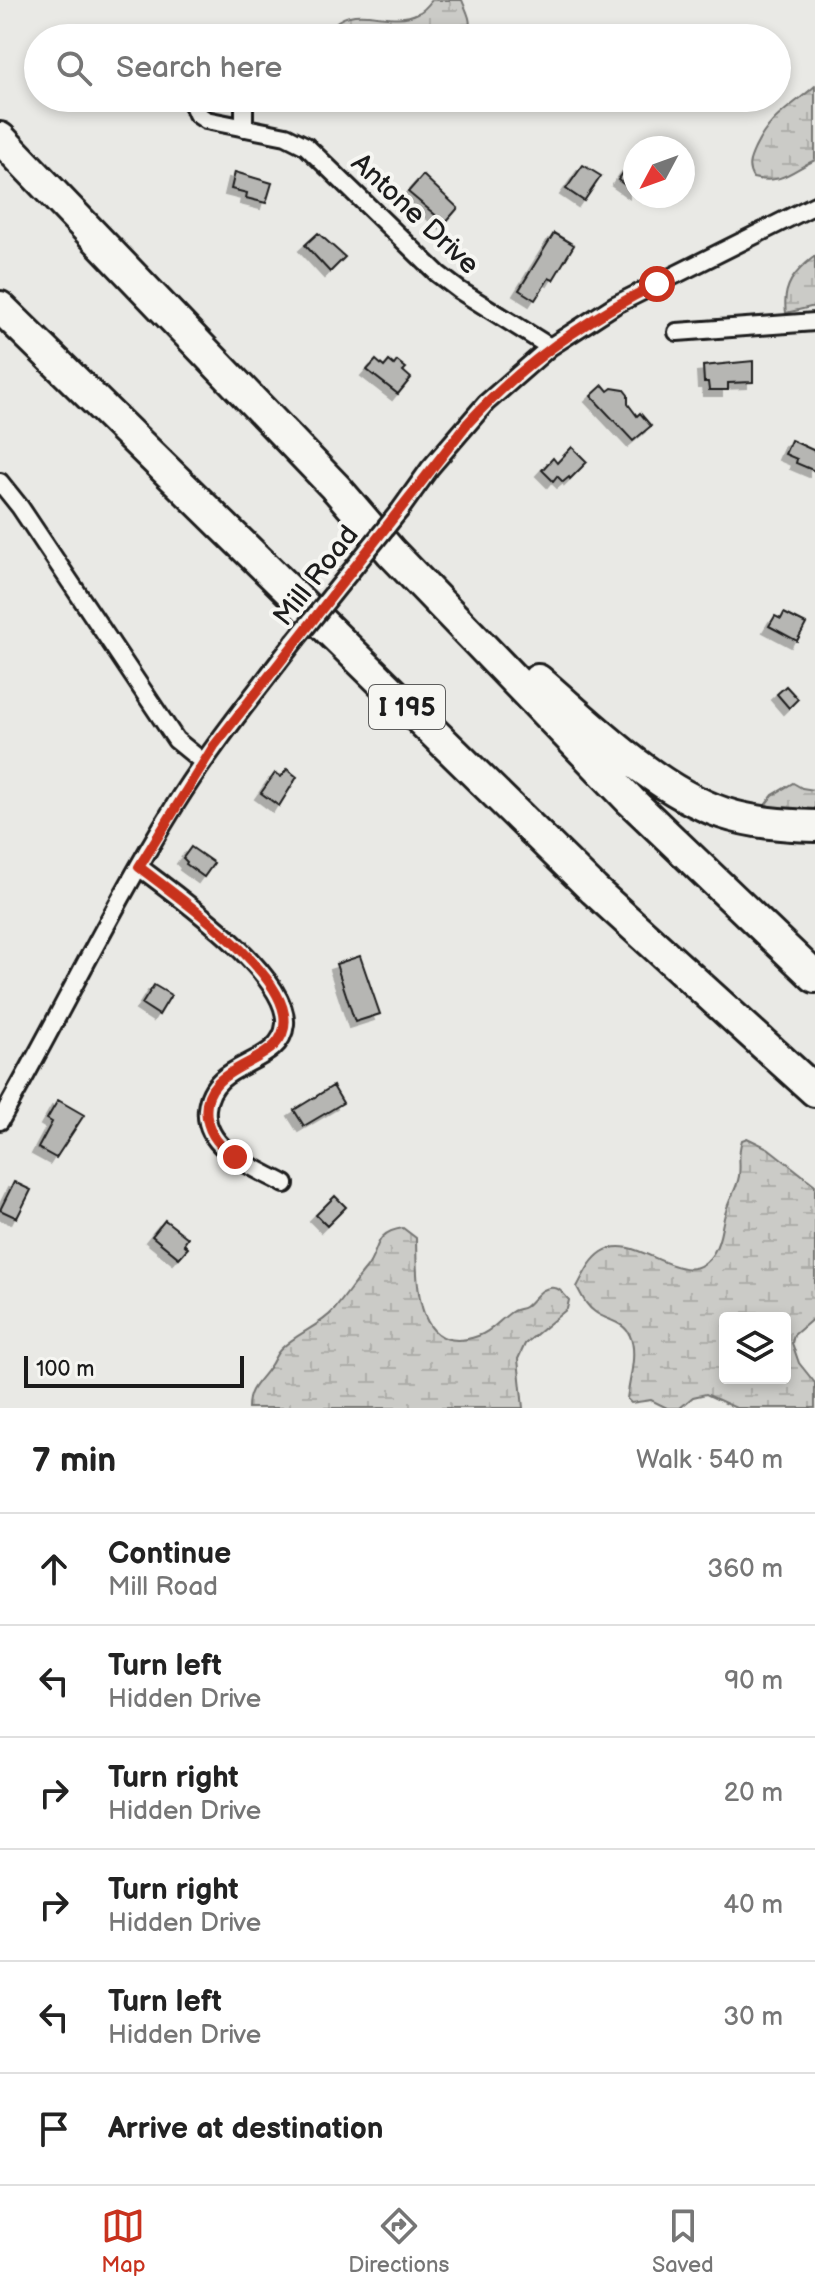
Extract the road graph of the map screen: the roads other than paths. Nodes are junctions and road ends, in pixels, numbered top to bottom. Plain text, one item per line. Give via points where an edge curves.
1 (196, 112) edge
2 (244, 112) edge
3 (244, 128) junction
4 (0, 138) edge
5 (815, 205) edge
6 (0, 307) edge
7 (815, 322) edge
8 (677, 332) dead end
9 (550, 347) junction
10 (0, 482) edge
11 (391, 552) junction
12 (203, 762) junction
13 (815, 826) edge
14 (139, 867) junction
15 (815, 977) edge
16 (815, 1091) edge
17 (0, 1121) edge
18 (285, 1184) dead end

1 - 3 street, Antone Drive via 201,118
2 - 3 street
3 - 9 street, Antone Drive via 286,136 306,146 438,274
4 - 11 highway via 360,513
5 - 9 street, Mill Road via 615,305
6 - 16 highway, I 195 via 584,880
7 - 8 street
9 - 12 street, Mill Road, bridge via 486,403 430,468
10 - 12 street via 176,740
11 - 13 highway via 664,782 740,818
11 - 15 highway via 631,801
12 - 14 street, Mill Road
14 - 17 street, Mill Road
14 - 18 street via 248,957 280,1001 282,1034 269,1051 222,1078 206,1113 211,1133 224,1149

